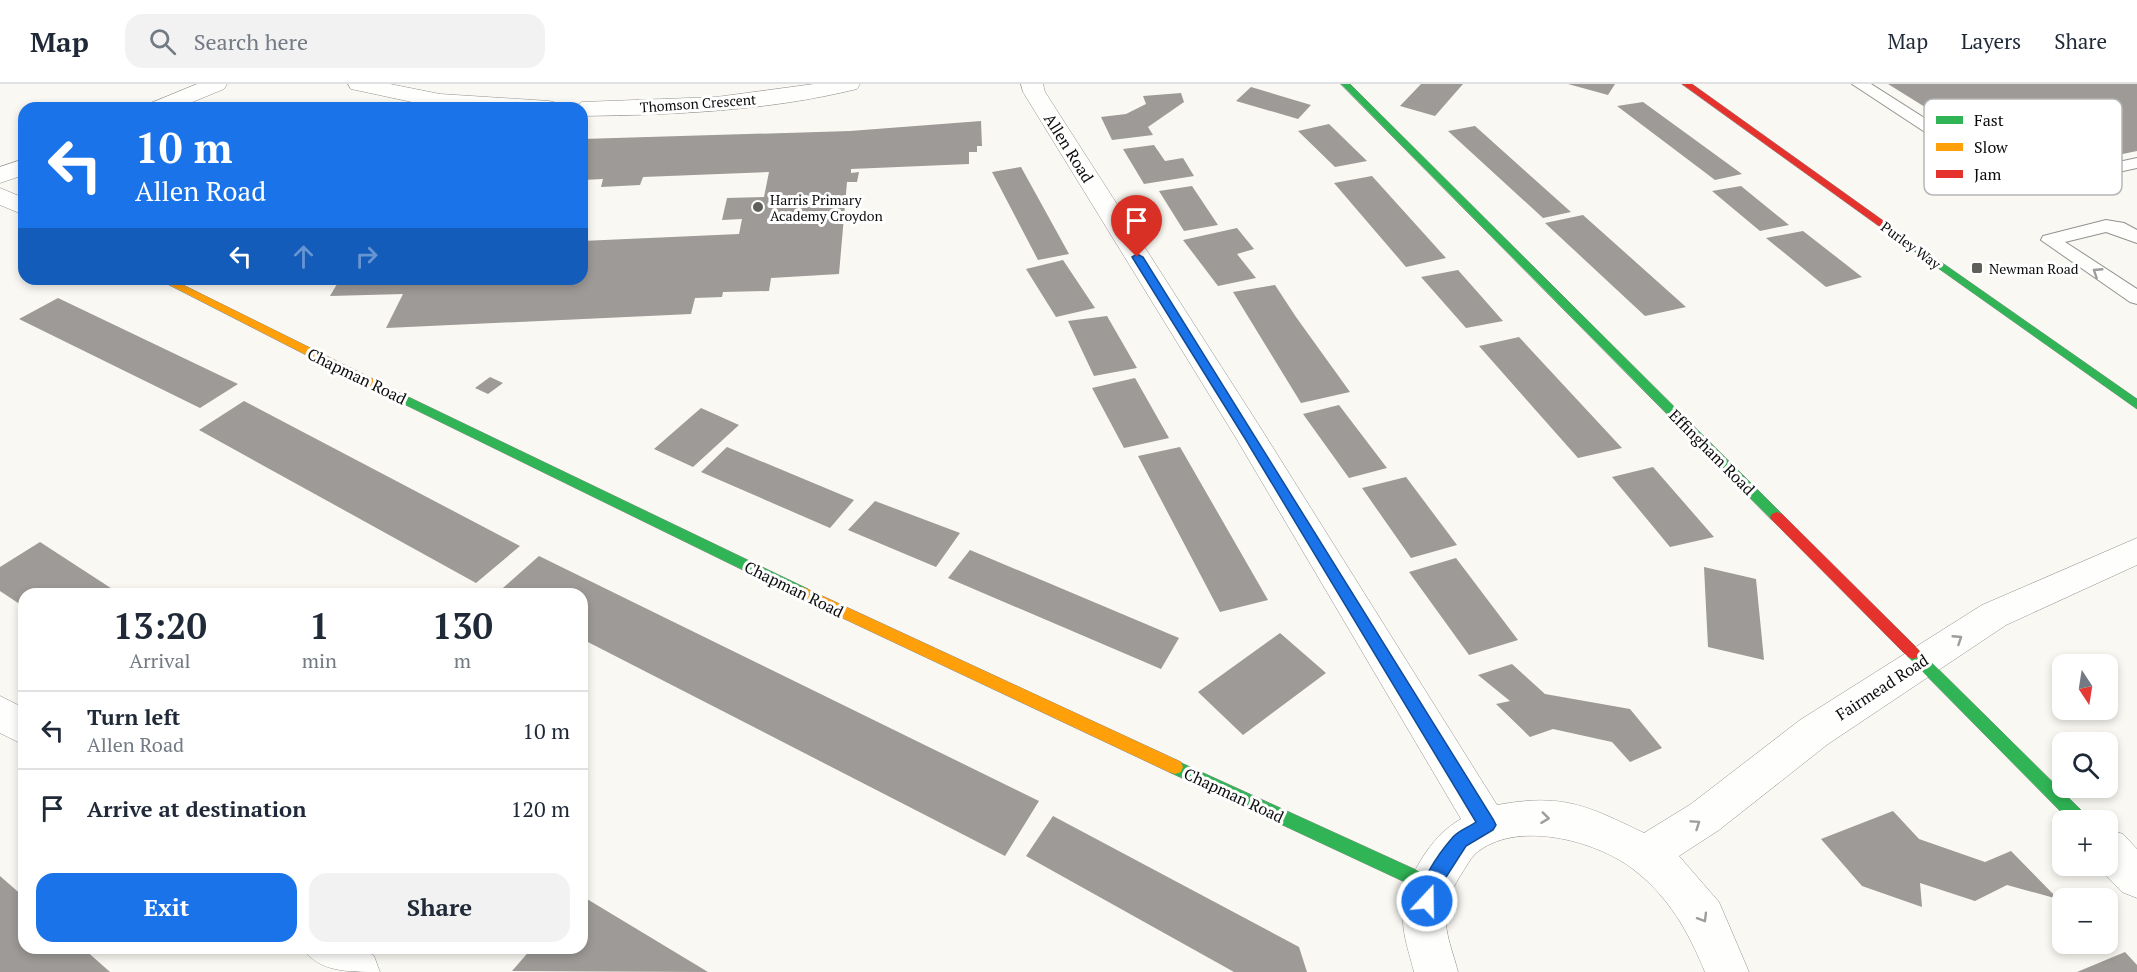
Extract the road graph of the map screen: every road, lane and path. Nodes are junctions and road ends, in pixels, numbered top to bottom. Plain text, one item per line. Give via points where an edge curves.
1 (216, 84) edge
2 (359, 84) edge
3 (849, 84) edge
4 (1032, 84) edge
5 (1345, 84) edge
6 (1686, 84) edge
7 (1860, 84) edge
8 (173, 102) edge
9 (456, 102) edge
10 (588, 109) edge
11 (1924, 125) edge
12 (2137, 163) edge
13 (2122, 166) edge
14 (18, 168) edge
15 (0, 176) edge
16 (0, 195) edge
17 (18, 205) edge
18 (2137, 237) edge
19 (176, 285) edge
20 (2137, 298) edge
21 (2137, 405) edge
22 (2137, 551) edge
23 (1921, 662) junction
24 (0, 712) edge
25 (18, 725) edge
26 (2070, 810) edge
27 (1487, 825) junction
28 (1646, 854) junction
29 (2118, 858) edge
30 (2137, 878) edge
31 (1430, 885) junction
32 (333, 954) edge
33 (358, 972) edge
34 (1436, 972) edge
35 (1727, 972) edge

1 - 8 street
2 - 9 street
3 - 10 street, Thomson Crescent via 738,101
4 - 27 street, Allen Road
5 - 23 main road, Effingham Road
6 - 21 main road, Purley Way
7 - 11 lane
12 - 13 lane
14 - 15 street
16 - 17 street
20 -> 18 lane via 2050,240 2106,226
19 - 31 main road, Chapman Road via 794,589
23 -> 22 street, Fairmead Road via 1994,615
23 - 26 main road, Effingham Road
28 -> 23 street, Fairmead Road via 1705,818 1814,732
24 - 25 street
27 -> 28 street via 1531,817 1579,822
27 - 31 street via 1460,841
28 -> 35 street via 1669,874 1704,917
29 - 30 street
31 - 34 street via 1425,917
32 - 33 street

